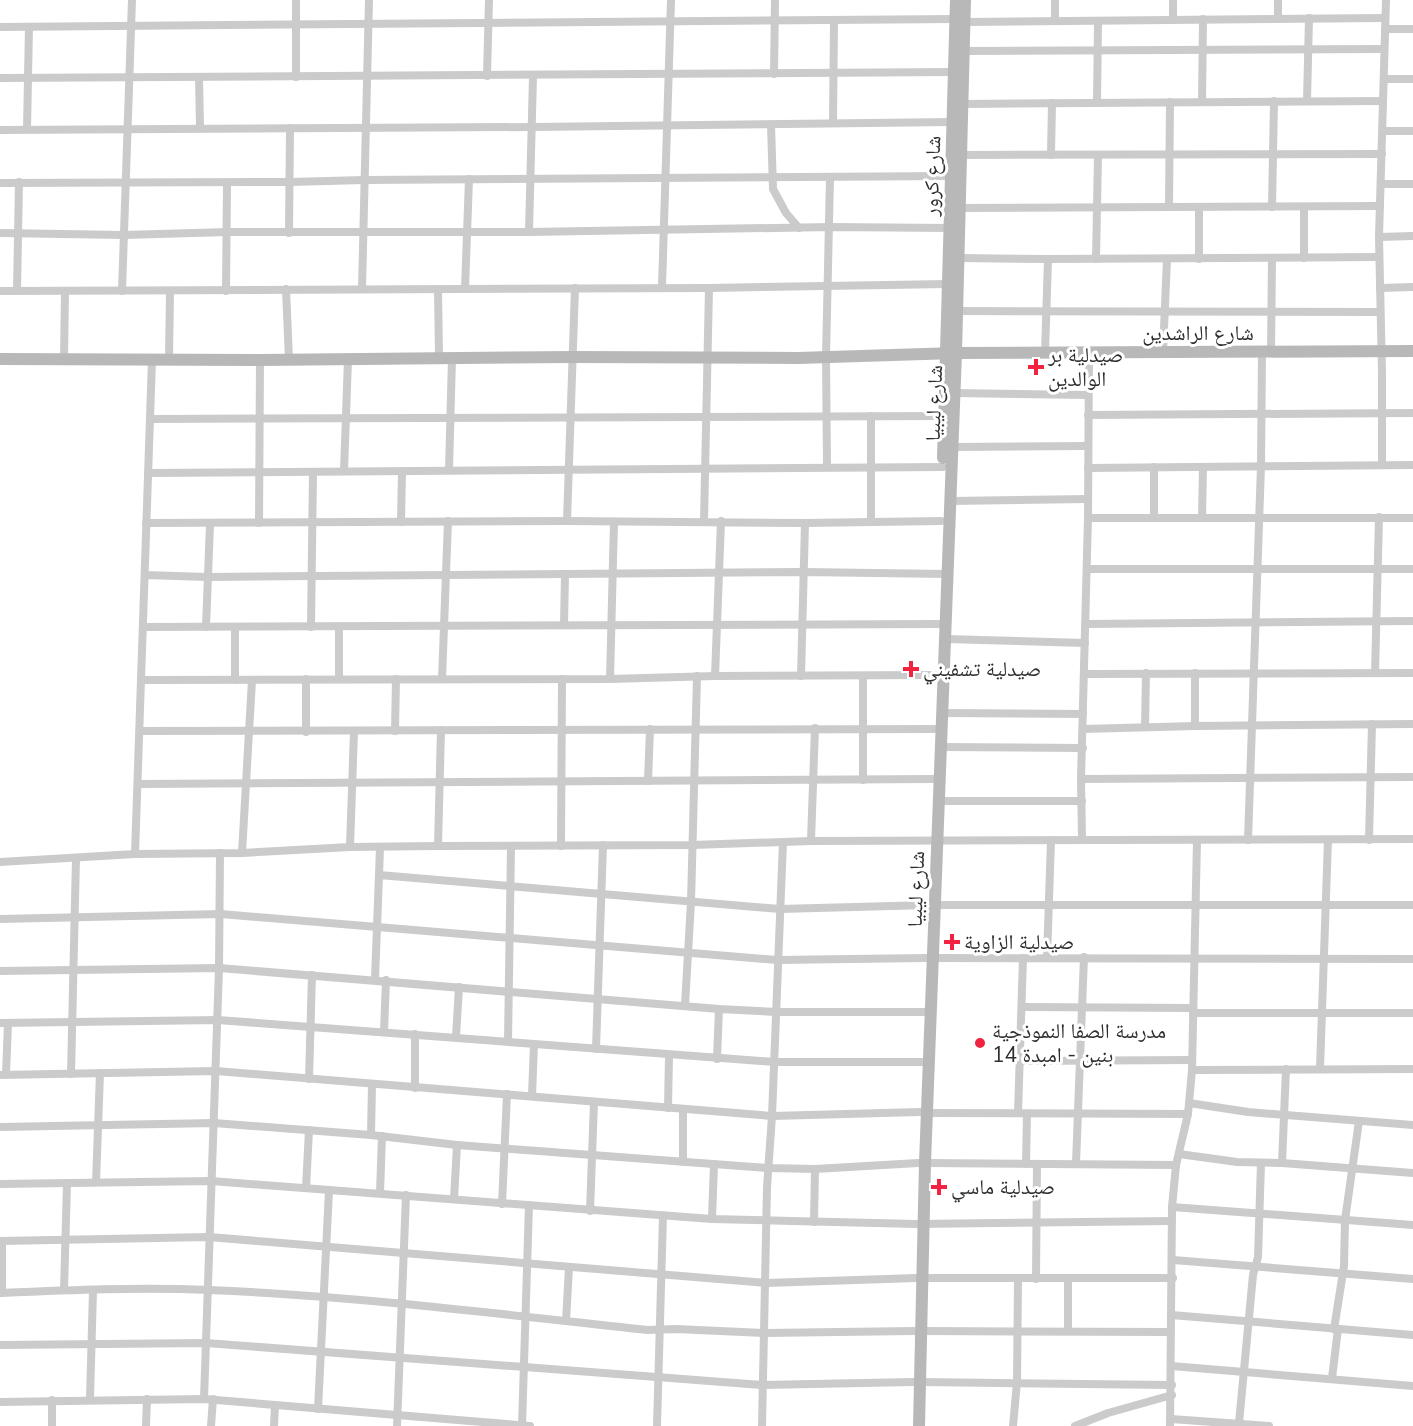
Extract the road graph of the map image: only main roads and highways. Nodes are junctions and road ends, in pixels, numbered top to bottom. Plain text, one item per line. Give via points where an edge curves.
1 (956, 0) edge
2 (965, 0) edge
3 (961, 20) junction
4 (952, 311) junction
5 (1413, 351) edge
6 (951, 353) junction
7 (0, 359) edge
8 (945, 537) junction
9 (943, 574) junction
10 (934, 841) junction
11 (930, 958) junction
12 (925, 1056) junction
13 (917, 1382) junction
14 (912, 1426) edge
15 (920, 1426) edge

1 - 3 main road, شارع كرور
2 - 3 main road, شارع كرور
3 - 4 main road, شارع كرور via 964,51 958,258
3 - 4 main road, شارع كرور via 953,122 948,284
4 - 6 main road, شارع كرور
5 - 6 main road, شارع الراشدين
6 - 7 main road, شارع الراشدين via 826,357
6 - 8 main road, شارع ليبيا via 954,393
6 - 8 main road, شارع ليبيا via 944,416
8 - 9 main road, شارع ليبيا
9 - 10 main road, شارع ليبيا via 934,729
9 - 10 main road, شارع ليبيا via 945,639
10 - 11 main road, شارع ليبيا
11 - 12 main road, شارع ليبيا
11 - 12 main road, شارع ليبيا via 924,1012
12 - 13 main road, شارع ليبيا
13 - 14 main road, شارع ليبيا
13 - 15 main road, شارع ليبيا

